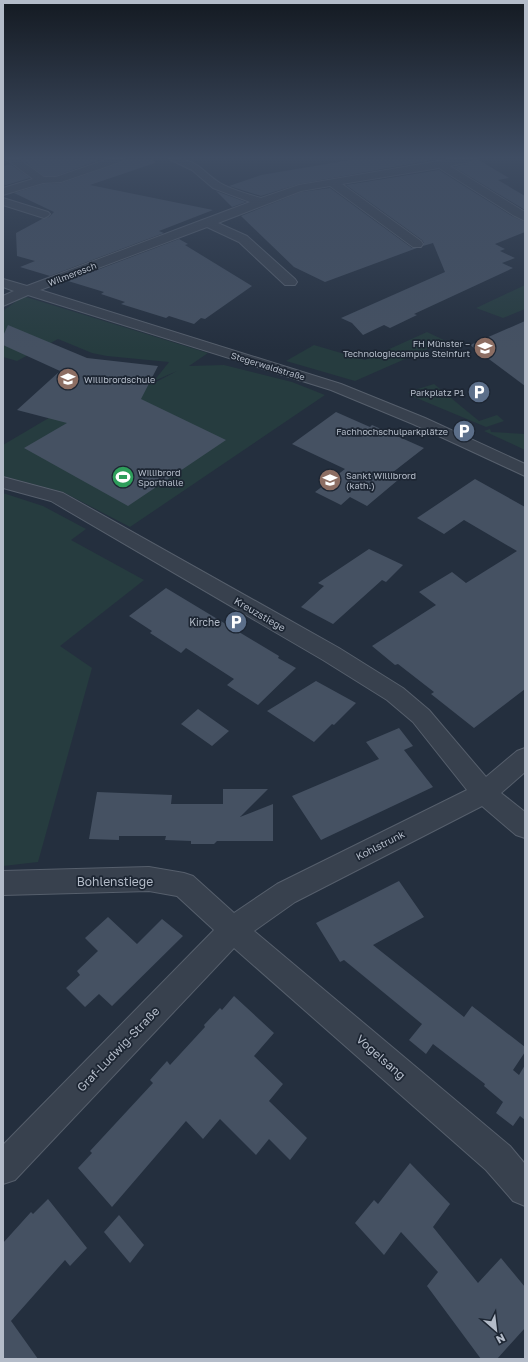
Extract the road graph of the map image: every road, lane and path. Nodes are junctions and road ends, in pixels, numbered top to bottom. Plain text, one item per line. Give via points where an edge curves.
1 (209, 223) joint
2 (388, 223) edge
3 (417, 244) dead end
4 (290, 282) dead end
5 (3, 283) edge
6 (27, 291) junction
7 (3, 302) edge
8 (525, 471) edge
9 (3, 482) edge
10 (525, 758) edge
11 (484, 793) junction
12 (525, 827) edge
13 (3, 883) edge
14 (233, 930) junction
15 (3, 1168) edge
16 (525, 1189) edge

1 - 4 street via 244,239
1 - 6 street, Wilmeresch
2 - 3 street
5 - 6 street, Stegerwaldstraße
6 - 7 street, Wilmeresch
6 - 8 street, Stegerwaldstraße via 342,390 419,421
9 - 11 street, Kreuzstiege via 57,497 331,654 382,686 421,716
10 - 11 street, Kohlstrunk
11 - 12 street
11 - 14 street, Kohlstrunk via 286,893
13 - 14 street, Bohlenstiege via 149,879 184,885
14 - 15 street, Graf-Ludwig-Straße
14 - 16 street, Vogelsang via 498,1158

